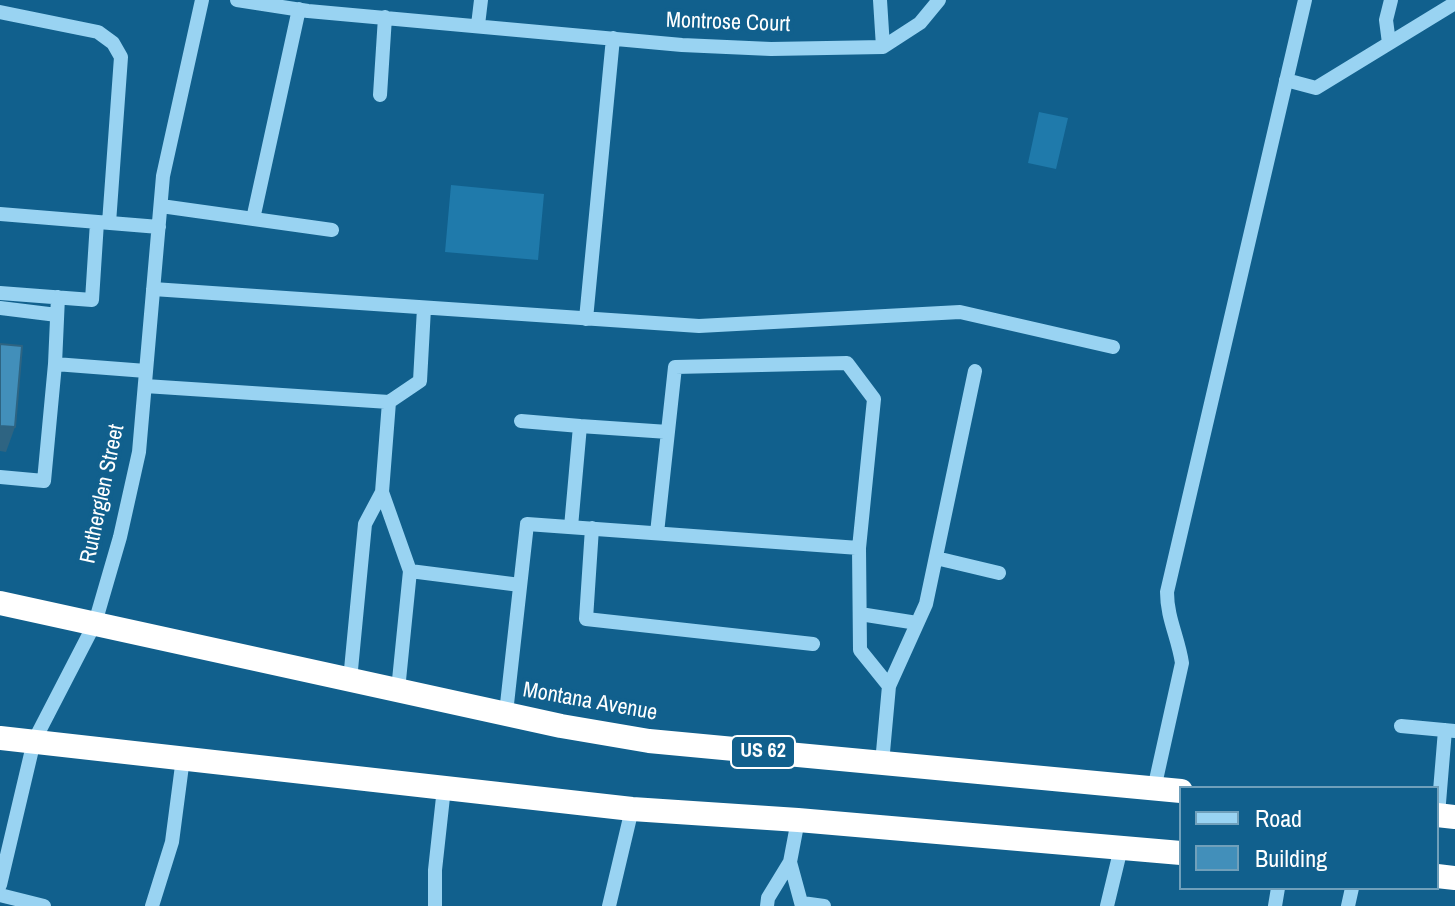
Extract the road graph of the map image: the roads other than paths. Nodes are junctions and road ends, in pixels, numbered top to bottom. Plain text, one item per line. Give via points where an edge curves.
1 (202, 0) edge
2 (237, 0) edge
3 (481, 0) edge
4 (880, 0) edge
5 (939, 0) edge
6 (1305, 0) edge
7 (1391, 0) edge
8 (1455, 3) edge
9 (299, 9) junction
10 (0, 12) edge
11 (385, 17) junction
12 (478, 25) junction
13 (613, 38) junction
14 (1389, 43) junction
15 (883, 47) junction
16 (1286, 80) junction
17 (380, 95) dead end
18 (161, 206) junction
19 (0, 214) edge
20 (253, 219) junction
21 (103, 222) junction
22 (159, 227) junction
23 (332, 230) dead end
24 (153, 289) junction
25 (0, 293) edge
26 (58, 297) junction
27 (0, 308) edge
28 (424, 308) junction
29 (57, 315) junction
30 (586, 319) junction
31 (1113, 347) dead end
32 (55, 364) junction
33 (975, 371) dead end
34 (145, 378) junction
35 (389, 402) junction
36 (521, 421) dead end
37 (580, 426) junction
38 (668, 432) junction
39 (0, 477) edge
40 (382, 492) junction
41 (571, 527) junction
42 (592, 528) junction
43 (657, 533) junction
44 (859, 548) junction
45 (936, 558) junction
46 (410, 571) junction
47 (999, 573) dead end
48 (520, 585) junction
49 (0, 603) edge
50 (860, 614) junction
51 (95, 623) junction
52 (917, 623) junction
53 (813, 644) dead end
54 (350, 680) junction
55 (889, 686) junction
56 (398, 690) junction
57 (506, 713) junction
58 (1401, 726) dead end
59 (1450, 730) edge
60 (0, 738) edge
61 (34, 741) junction
62 (183, 758) junction
63 (882, 763) junction
64 (444, 788) junction
65 (1154, 789) junction
66 (1179, 791) edge
67 (1439, 808) edge
68 (632, 809) junction
69 (798, 820) junction
70 (5, 840) edge
71 (1121, 848) junction
72 (1179, 853) edge
73 (790, 862) junction
74 (0, 885) edge
75 (0, 895) edge
76 (802, 905) edge
77 (44, 906) edge
78 (152, 906) edge
79 (435, 906) edge
80 (609, 906) edge
81 (767, 906) edge
82 (824, 906) edge
83 (1107, 906) edge

1 - 18 street, Rutherglen Street
2 - 9 street, Montrose Court
3 - 12 street
4 - 15 street
5 - 15 street via 920,23
6 - 16 street
7 - 14 street via 1386,20
8 - 14 street
9 - 11 street, Montrose Court
9 - 20 street
10 - 21 street via 98,32 121,57
11 - 12 street, Montrose Court
11 - 17 street
12 - 13 street, Montrose Court
13 - 15 street, Montrose Court via 771,49
13 - 30 street
14 - 16 street via 1316,88
16 - 65 street via 1167,592 1167,614 1182,663
18 - 20 street
18 - 22 street, Rutherglen Street
19 - 21 street
20 - 23 street
21 - 22 street
21 - 26 street via 92,300
22 - 24 street, Rutherglen Street
24 - 28 street
24 - 34 street, Rutherglen Street
25 - 26 street
26 - 29 street
27 - 29 street
28 - 30 street
28 - 35 street via 420,381
29 - 32 street
30 - 31 street via 699,326 960,312
32 - 34 street
32 - 39 street via 44,481
33 - 45 street
34 - 35 street
34 - 51 street, Rutherglen Street via 139,452
35 - 40 street
36 - 37 street
37 - 38 street
37 - 41 street
38 - 43 street
38 - 44 street via 675,367 847,363 874,399
40 - 46 street
40 - 54 street via 365,524
41 - 42 street
41 - 48 street via 527,524
42 - 43 street
42 - 53 street via 586,619
43 - 44 street
44 - 50 street
45 - 47 street
45 - 52 street
46 - 48 street
46 - 56 street
48 - 57 street
49 - 51 highway, Montana Avenue / US 62
50 - 52 street
50 - 55 street via 860,650
51 - 54 highway, Montana Avenue / US 62
51 - 61 street, Rutherglen Street
52 - 55 street
54 - 56 highway, Montana Avenue / US 62
55 - 63 street
56 - 57 highway, Montana Avenue / US 62
57 - 63 highway, Montana Avenue / US 62 via 649,741
58 - 59 street
59 - 67 street
60 - 61 highway
61 - 62 highway
61 - 70 street, Rutherglen Street
62 - 64 highway
62 - 78 street via 172,842
63 - 65 highway, Montana Avenue / US 62
64 - 68 highway
64 - 79 street
65 - 66 highway, Montana Avenue / US 62
68 - 69 highway
68 - 80 street
69 - 71 highway
69 - 73 street
70 - 74 street, Rutherglen Street
71 - 72 highway
71 - 83 street
73 - 76 street
73 - 81 street
75 - 77 street
76 - 82 street

